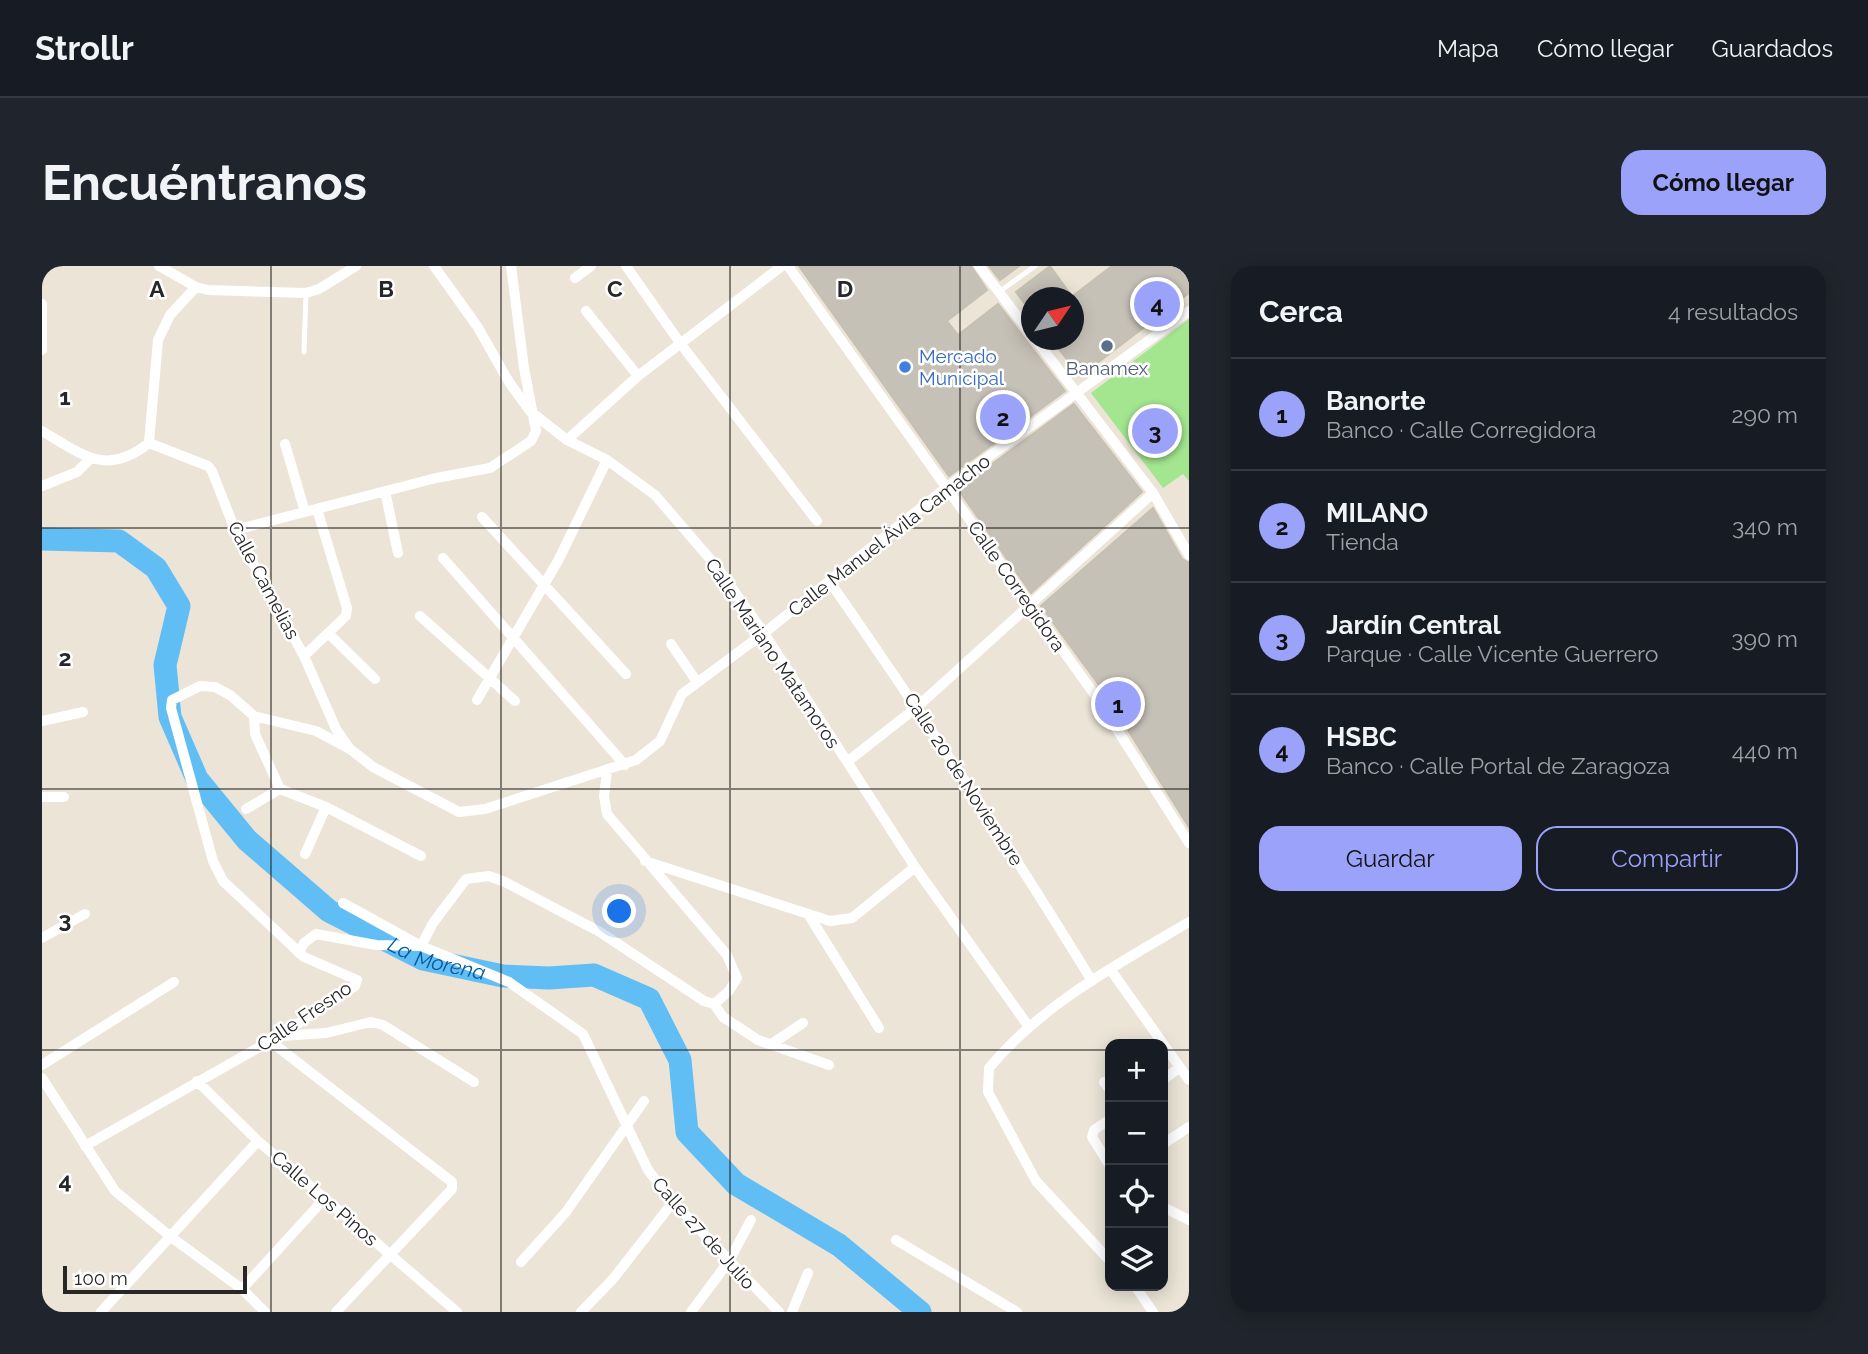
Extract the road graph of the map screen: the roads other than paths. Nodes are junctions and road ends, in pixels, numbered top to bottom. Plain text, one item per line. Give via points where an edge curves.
1 (159, 266) edge
2 (356, 266) edge
3 (434, 266) edge
4 (510, 266) edge
5 (591, 266) edge
6 (626, 266) edge
7 (782, 266) edge
8 (788, 266) edge
9 (979, 266) edge
10 (1035, 266) edge
11 (575, 278) dead end
12 (196, 287) junction
13 (999, 292) junction
14 (306, 293) junction
15 (42, 304) edge
16 (586, 311) dead end
17 (1189, 311) edge
18 (1021, 321) edge
19 (680, 343) junction
20 (42, 350) edge
21 (1044, 350) edge
22 (304, 352) dead end
23 (638, 376) junction
24 (1077, 391) junction
25 (530, 411) junction
26 (42, 431) edge
27 (567, 440) junction
28 (149, 443) junction
29 (285, 444) dead end
30 (90, 459) junction
31 (607, 460) junction
32 (42, 486) edge
33 (947, 487) junction
34 (385, 491) junction
35 (1153, 493) junction
36 (317, 509) junction
37 (305, 512) junction
38 (482, 517) dead end
39 (817, 521) dead end
40 (235, 530) junction
41 (398, 553) dead end
42 (1189, 555) edge
43 (443, 558) dead end
44 (830, 582) junction
45 (545, 583) junction
46 (1029, 605) junction
47 (421, 616) dead end
48 (328, 633) junction
49 (764, 634) junction
50 (512, 635) junction
51 (671, 644) dead end
52 (304, 656) junction
53 (626, 674) dead end
54 (490, 677) junction
55 (375, 679) dead end
56 (697, 682) junction
57 (477, 700) dead end
58 (515, 701) dead end
59 (917, 708) junction
60 (83, 712) dead end
61 (254, 716) junction
62 (42, 721) edge
63 (350, 749) junction
64 (847, 762) junction
65 (625, 765) junction
66 (607, 771) junction
67 (280, 789) junction
68 (42, 797) edge
69 (64, 797) dead end
70 (326, 807) junction
71 (246, 809) dead end
72 (1189, 843) edge
73 (305, 855) dead end
74 (421, 856) dead end
75 (645, 861) junction
76 (915, 867) junction
77 (343, 903) dead end
78 (85, 914) dead end
79 (810, 917) junction
80 (1189, 922) edge
81 (42, 938) edge
82 (421, 946) junction
83 (299, 953) junction
84 (1110, 969) junction
85 (1092, 981) junction
86 (174, 982) dead end
87 (714, 1004) junction
88 (803, 1023) dead end
89 (1029, 1027) junction
90 (879, 1028) dead end
91 (275, 1038) junction
92 (773, 1043) junction
93 (42, 1065) edge
94 (829, 1065) dead end
95 (1180, 1067) junction
96 (1168, 1076) edge
97 (42, 1078) edge
98 (1189, 1080) edge
99 (197, 1081) junction
100 (474, 1082) dead end
101 (644, 1101) dead end
102 (1105, 1122) edge
103 (626, 1125) junction
104 (1189, 1127) edge
105 (258, 1141) junction
106 (1168, 1141) edge
107 (85, 1146) junction
108 (1105, 1158) edge
109 (325, 1198) junction
110 (673, 1202) junction
111 (1168, 1210) edge
112 (751, 1220) dead end
113 (1189, 1220) edge
114 (170, 1237) junction
115 (896, 1240) dead end
116 (388, 1253) junction
117 (1105, 1256) edge
118 (729, 1261) junction
119 (521, 1262) dead end
120 (808, 1273) dead end
121 (242, 1289) junction
122 (1138, 1291) edge
123 (455, 1311) edge
124 (102, 1312) edge
125 (265, 1312) edge
126 (336, 1312) edge
127 (581, 1312) edge
128 (691, 1312) edge
129 (779, 1312) edge
130 (792, 1312) edge
131 (1017, 1312) edge
132 (1153, 1312) edge

1 - 12 street
2 - 14 street
3 - 25 street, Calle Mariano Matamoros
4 - 25 street
5 - 11 street
6 - 19 street
7 - 19 street
8 - 33 street, Calle Corregidora
9 - 13 street
10 - 13 lane
12 - 14 street
12 - 28 street via 170,315 158,340
13 - 18 street
14 - 22 lane
15 - 20 street
16 - 23 street
17 - 24 street, Calle Manuel Ávila Camacho
19 - 23 street
19 - 39 street
21 - 24 street
23 - 27 street
24 - 33 street, Calle Manuel Ávila Camacho
24 - 35 street
25 - 27 street, Calle Mariano Matamoros
25 - 34 street via 536,431 531,441 490,468
26 - 30 street
27 - 31 street, Calle Mariano Matamoros
28 - 30 street via 130,458
28 - 40 street, Calle Camelias via 208,466
29 - 37 street
30 - 32 street via 77,472
31 - 45 street
31 - 49 street, Calle Mariano Matamoros via 655,495 717,567
33 - 44 street, Calle Manuel Ávila Camacho
33 - 46 street, Calle Corregidora
34 - 36 street
34 - 41 street
35 - 42 street
35 - 46 street
36 - 37 street
36 - 48 street via 347,608 346,616
37 - 40 street
38 - 45 street
40 - 52 street, Calle Camelias
43 - 50 street
44 - 49 street, Calle Manuel Ávila Camacho
44 - 59 street, Calle 20 de Noviembre
45 - 50 street
45 - 53 street
46 - 59 street
46 - 72 street, Calle Corregidora via 1097,698
47 - 54 street
48 - 52 street
48 - 55 street
49 - 56 street, Calle Manuel Ávila Camacho
49 - 64 street, Calle Mariano Matamoros
50 - 54 street
50 - 65 street
51 - 56 street
52 - 63 street, Calle Camelias via 336,729
54 - 57 street
54 - 58 street
56 - 65 street, Calle Manuel Ávila Camacho via 682,694 660,741
59 - 64 street
59 - 85 street, Calle 20 de Noviembre
60 - 62 street
61 - 63 street via 316,731
61 - 67 street via 256,734
61 - 83 street, Calle Fresno via 215,687 200,686 172,700 213,861 223,881
63 - 66 street, Calle Manuel Ávila Camacho via 373,767 459,812 485,809
64 - 76 street, Calle Mariano Matamoros
65 - 66 street, Calle Manuel Ávila Camacho
66 - 75 street via 607,814
67 - 70 street
67 - 71 street
68 - 69 street
70 - 73 street
70 - 74 street
75 - 79 street
75 - 87 street via 727,955 737,978
76 - 79 street via 852,918 830,921
76 - 89 street, Calle Mariano Matamoros
77 - 82 street
78 - 81 street
79 - 90 street
80 - 84 street
82 - 83 street via 376,945 316,934
82 - 87 street via 466,878 489,876 600,932
82 - 103 street, Calle 27 de Julio via 509,982 583,1034
83 - 91 street, Calle Fresno via 358,980
84 - 85 street
84 - 95 street
85 - 89 street
86 - 93 street
87 - 92 street via 723,1017 758,1040
88 - 92 street
89 - 117 street via 989,1068 988,1092 1036,1181
91 - 99 street, Calle Fresno
91 - 100 street via 371,1022
91 - 116 street via 452,1182 452,1189
92 - 94 street
95 - 96 street
95 - 98 street
97 - 107 street
99 - 105 street, Calle Los Pinos
99 - 107 street, Calle Fresno
101 - 103 street
102 - 108 street via 1092,1137
103 - 110 street, Calle 27 de Julio via 648,1170
103 - 119 street via 566,1212
104 - 106 street
105 - 109 street, Calle Los Pinos
105 - 114 street
107 - 114 street via 115,1191
109 - 116 street, Calle Los Pinos
109 - 121 street
110 - 118 street, Calle 27 de Julio
110 - 127 street
111 - 113 street
112 - 118 street
114 - 121 street
114 - 124 street
115 - 131 street
116 - 123 street, Calle Los Pinos
116 - 126 street
118 - 128 street
118 - 129 street, Calle 27 de Julio
120 - 130 street
121 - 125 street
122 - 132 street

